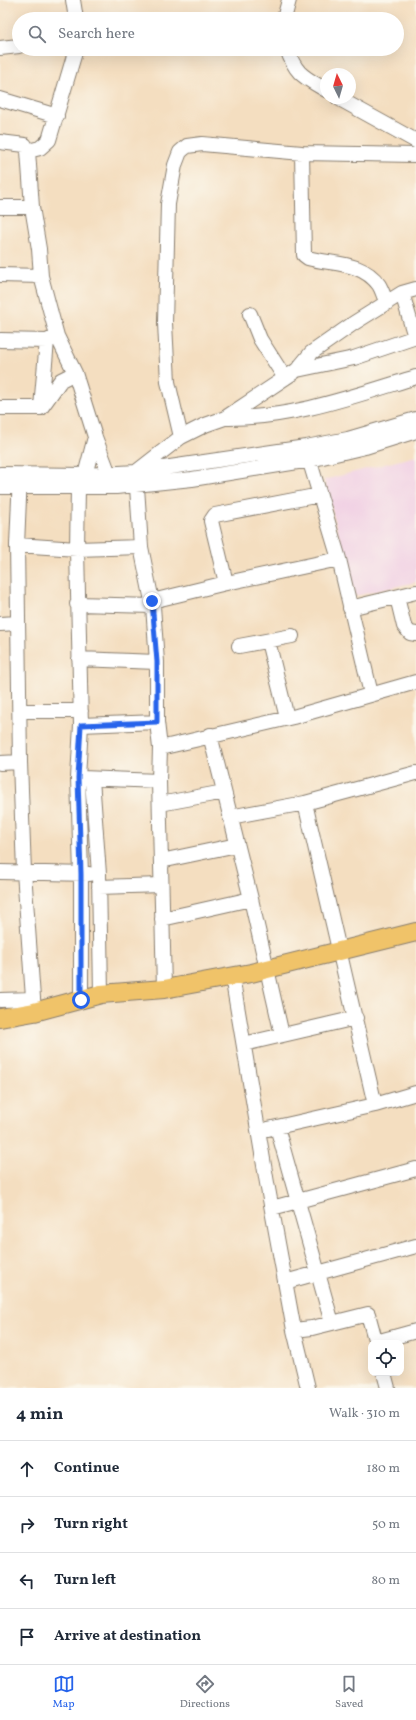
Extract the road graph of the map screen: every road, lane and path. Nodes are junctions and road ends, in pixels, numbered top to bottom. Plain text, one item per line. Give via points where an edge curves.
1 (73, 0) edge
2 (289, 0) edge
3 (75, 12) edge
4 (286, 12) edge
5 (12, 47) edge
6 (0, 48) edge
7 (74, 56) edge
8 (289, 56) edge
9 (320, 86) edge
10 (0, 99) edge
11 (349, 104) edge
12 (56, 116) junction
13 (416, 141) edge
14 (0, 142) edge
15 (28, 151) junction
16 (302, 153) junction
17 (416, 155) edge
18 (0, 207) edge
19 (32, 207) junction
20 (0, 275) edge
21 (41, 276) junction
22 (416, 288) edge
23 (402, 293) junction
24 (387, 303) junction
25 (250, 314) dead end
26 (416, 337) edge
27 (52, 339) junction
28 (0, 340) edge
29 (297, 370) junction
30 (75, 373) junction
31 (416, 377) edge
32 (285, 378) junction
33 (0, 408) edge
34 (41, 408) junction
35 (225, 418) junction
36 (416, 419) edge
37 (416, 431) edge
38 (95, 437) junction
39 (181, 437) junction
40 (308, 454) junction
41 (136, 472) junction
42 (0, 474) edge
43 (109, 474) junction
44 (84, 475) junction
45 (20, 481) junction
46 (136, 486) junction
47 (0, 487) edge
48 (78, 488) junction
49 (320, 495) junction
50 (17, 545) junction
51 (142, 547) junction
52 (76, 549) junction
53 (339, 560) junction
54 (226, 583) junction
55 (416, 592) edge
56 (397, 597) junction
57 (153, 603) junction
58 (77, 604) junction
59 (350, 608) junction
60 (18, 623) junction
61 (0, 624) edge
62 (416, 634) edge
63 (292, 636) dead end
64 (268, 641) junction
65 (239, 646) dead end
66 (79, 659) junction
67 (157, 662) junction
68 (416, 682) edge
69 (371, 694) junction
70 (20, 711) junction
71 (80, 711) junction
72 (287, 718) junction
73 (157, 722) junction
74 (81, 725) junction
75 (210, 735) junction
76 (160, 748) junction
77 (20, 762) junction
78 (0, 763) edge
79 (416, 774) edge
80 (85, 778) junction
81 (159, 781) junction
82 (224, 792) junction
83 (305, 802) junction
84 (160, 804) junction
85 (230, 817) junction
86 (237, 845) junction
87 (161, 861) junction
88 (0, 872) edge
89 (24, 872) junction
90 (81, 874) junction
91 (99, 880) junction
92 (161, 885) junction
93 (251, 899) junction
94 (162, 919) junction
95 (416, 932) edge
96 (341, 952) junction
97 (267, 969) junction
98 (232, 976) junction
99 (164, 989) junction
100 (101, 994) junction
101 (0, 1000) edge
102 (81, 1000) junction
103 (34, 1006) junction
104 (0, 1018) edge
105 (356, 1018) junction
106 (282, 1035) junction
107 (244, 1044) junction
108 (416, 1094) edge
109 (375, 1105) junction
110 (277, 1127) junction
111 (260, 1131) junction
112 (416, 1170) edge
113 (298, 1201) junction
114 (272, 1208) junction
115 (416, 1246) edge
116 (317, 1273) junction
117 (285, 1282) junction
118 (332, 1323) junction
119 (294, 1330) junction
120 (416, 1332) edge
121 (375, 1340) edge
122 (387, 1340) edge
123 (385, 1376) edge
124 (308, 1388) edge
125 (388, 1388) edge

1 - 3 street
2 - 4 street
5 - 6 street
7 - 12 street
8 - 9 street via 300,74
10 - 12 street
11 - 13 street
12 - 15 street via 49,140 40,148
14 - 15 street via 25,145
15 - 19 street
16 - 17 street
16 - 24 street via 304,255 364,270 379,285
16 - 39 street via 202,144 188,146 180,152 168,204 165,323 168,382
18 - 19 street
19 - 21 street
20 - 21 street
21 - 27 street
22 - 23 street
23 - 24 street
23 - 26 street
24 - 29 street via 311,353
25 - 32 street via 260,339
26 - 29 street via 354,358
27 - 28 street
27 - 30 street
27 - 34 street
29 - 32 street
30 - 34 street via 61,380
30 - 38 street
31 - 35 street via 329,403 283,413 249,419
32 - 35 street
33 - 34 street
35 - 39 street
36 - 40 street
37 - 40 street via 365,447
38 - 43 street
38 - 44 street
39 - 41 street
40 - 41 street
40 - 46 street via 192,479
40 - 49 street
41 - 43 street
41 - 46 street
42 - 45 street
43 - 44 street
44 - 45 street
45 - 47 street
45 - 48 street
45 - 50 street
46 - 48 street
46 - 51 street
48 - 52 street
49 - 53 street
49 - 54 street via 215,515 211,521
50 - 52 street
50 - 60 street
51 - 52 street
51 - 57 street
52 - 58 street
53 - 54 street
53 - 59 street
54 - 57 street
55 - 56 street
56 - 59 street
56 - 62 street via 404,626 410,633
57 - 58 street
57 - 67 street
58 - 66 street
59 - 69 street
60 - 61 street
60 - 70 street
63 - 64 street
64 - 65 street
64 - 72 street
66 - 67 street
66 - 71 street
67 - 73 street
68 - 69 street
69 - 72 street
70 - 71 street
70 - 77 street
71 - 74 street
72 - 75 street
73 - 74 street
73 - 76 street
74 - 80 street
75 - 76 street
75 - 82 street
76 - 81 street
77 - 78 street
77 - 89 street
79 - 83 street
80 - 81 street
80 - 90 street
80 - 91 street
81 - 84 street
82 - 84 street
82 - 85 street
83 - 85 street
83 - 96 street
84 - 87 street
85 - 86 street
86 - 87 street
86 - 93 street
87 - 92 street
88 - 89 street
89 - 90 street
89 - 103 street
90 - 91 street
90 - 102 street
91 - 92 street
91 - 100 street
92 - 94 street
93 - 94 street
93 - 97 street
94 - 99 street
95 - 96 main road
96 - 97 main road
96 - 105 street
97 - 98 main road
97 - 106 street
98 - 99 main road
98 - 107 street
99 - 100 main road
100 - 102 main road
101 - 103 street
102 - 103 main road
103 - 104 main road
105 - 106 street
105 - 109 street
106 - 107 street
107 - 111 street
108 - 109 street
109 - 110 street
110 - 111 street
110 - 113 street
111 - 114 street
112 - 113 street
113 - 114 street
113 - 116 street
114 - 117 street
115 - 116 street
116 - 117 street
116 - 118 street
117 - 119 street
118 - 119 street
118 - 121 street via 368,1314
119 - 124 street
120 - 122 street
123 - 125 street

